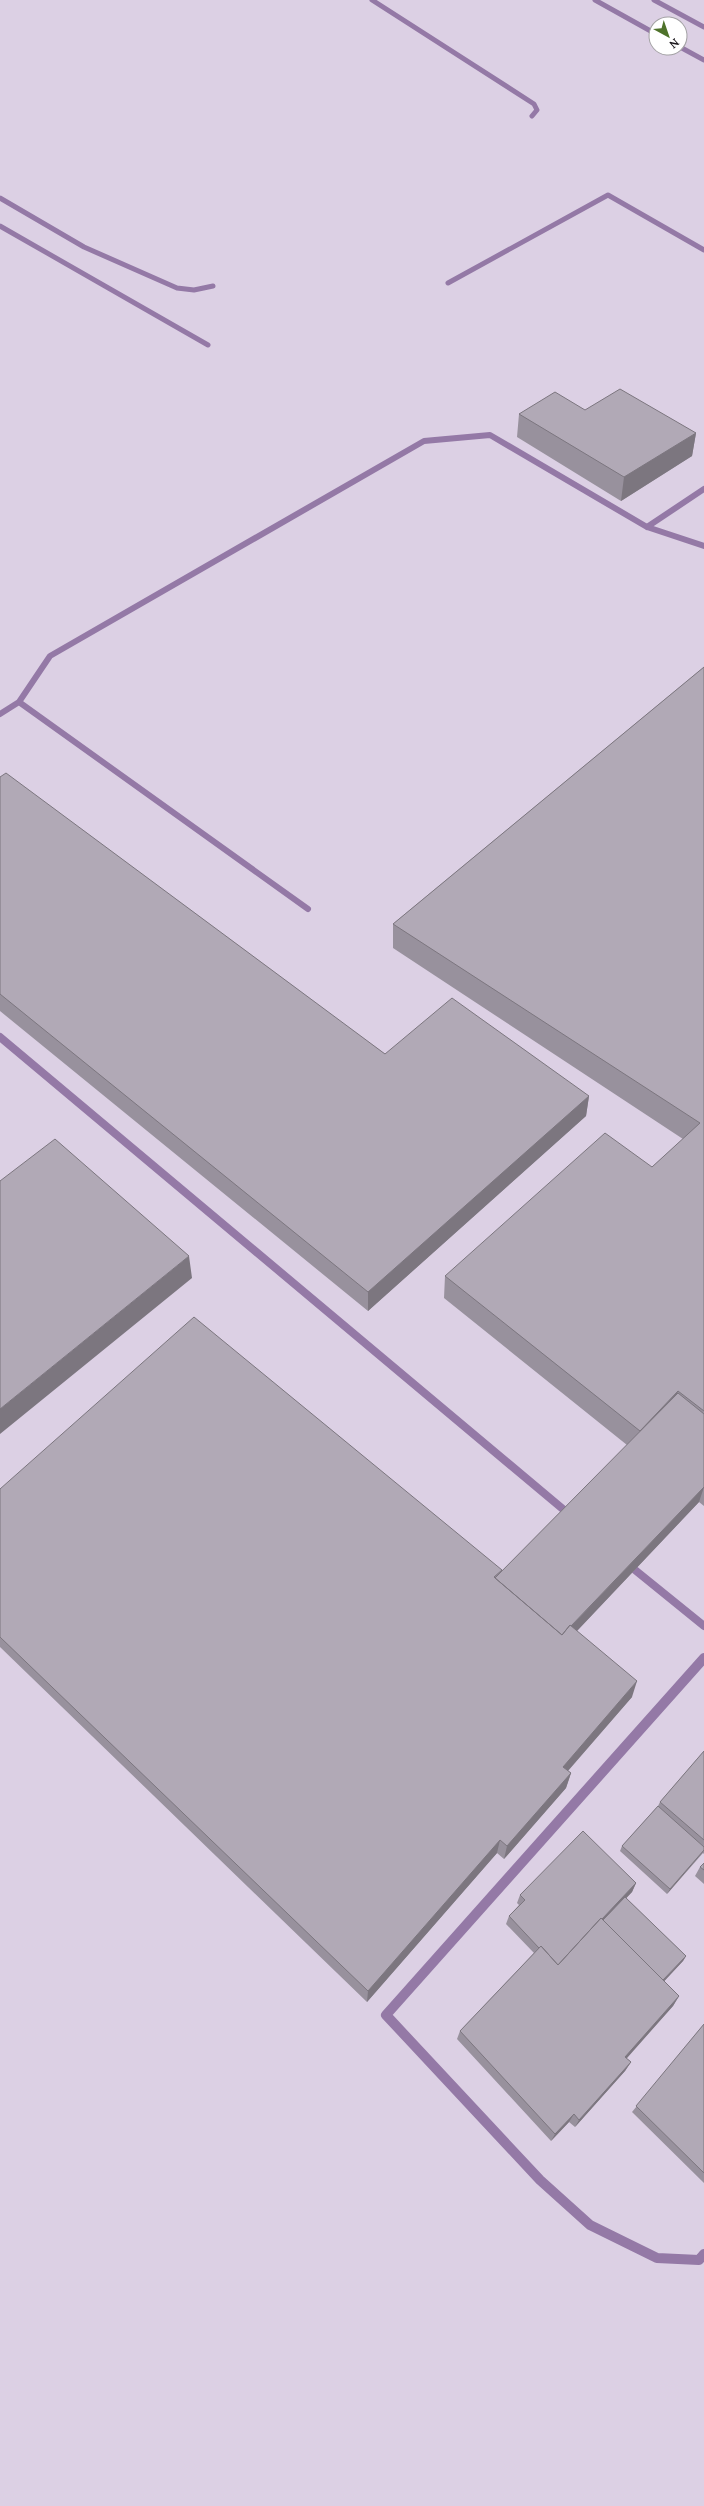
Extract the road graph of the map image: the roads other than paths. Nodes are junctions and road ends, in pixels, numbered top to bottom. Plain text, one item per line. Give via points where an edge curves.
1 (372, 0) edge
2 (595, 0) edge
3 (654, 0) edge
4 (704, 27) edge
5 (648, 30) edge
6 (688, 51) edge
7 (704, 60) edge
8 (532, 116) dead end
9 (0, 198) edge
10 (0, 226) edge
11 (704, 250) edge
12 (448, 283) dead end
13 (213, 286) dead end
14 (208, 345) dead end
15 (704, 489) edge
16 (647, 527) junction
17 (704, 546) edge
18 (19, 702) junction
19 (0, 714) edge
20 (308, 909) dead end
21 (0, 1037) edge
22 (570, 1515) edge
23 (635, 1570) edge
24 (704, 1626) edge
25 (704, 1658) edge
26 (704, 2254) edge

1 - 8 street via 534,104 537,110
2 - 5 street
3 - 4 street
6 - 7 street
9 - 13 street via 84,247 177,288 194,290
10 - 14 street
11 - 12 street via 608,195
15 - 16 street
16 - 17 street
16 - 18 street via 490,435 424,441 50,656
18 - 19 street
18 - 20 street
21 - 22 street
23 - 24 street
25 - 26 street via 386,2015 540,2180 590,2225 657,2258 699,2260

